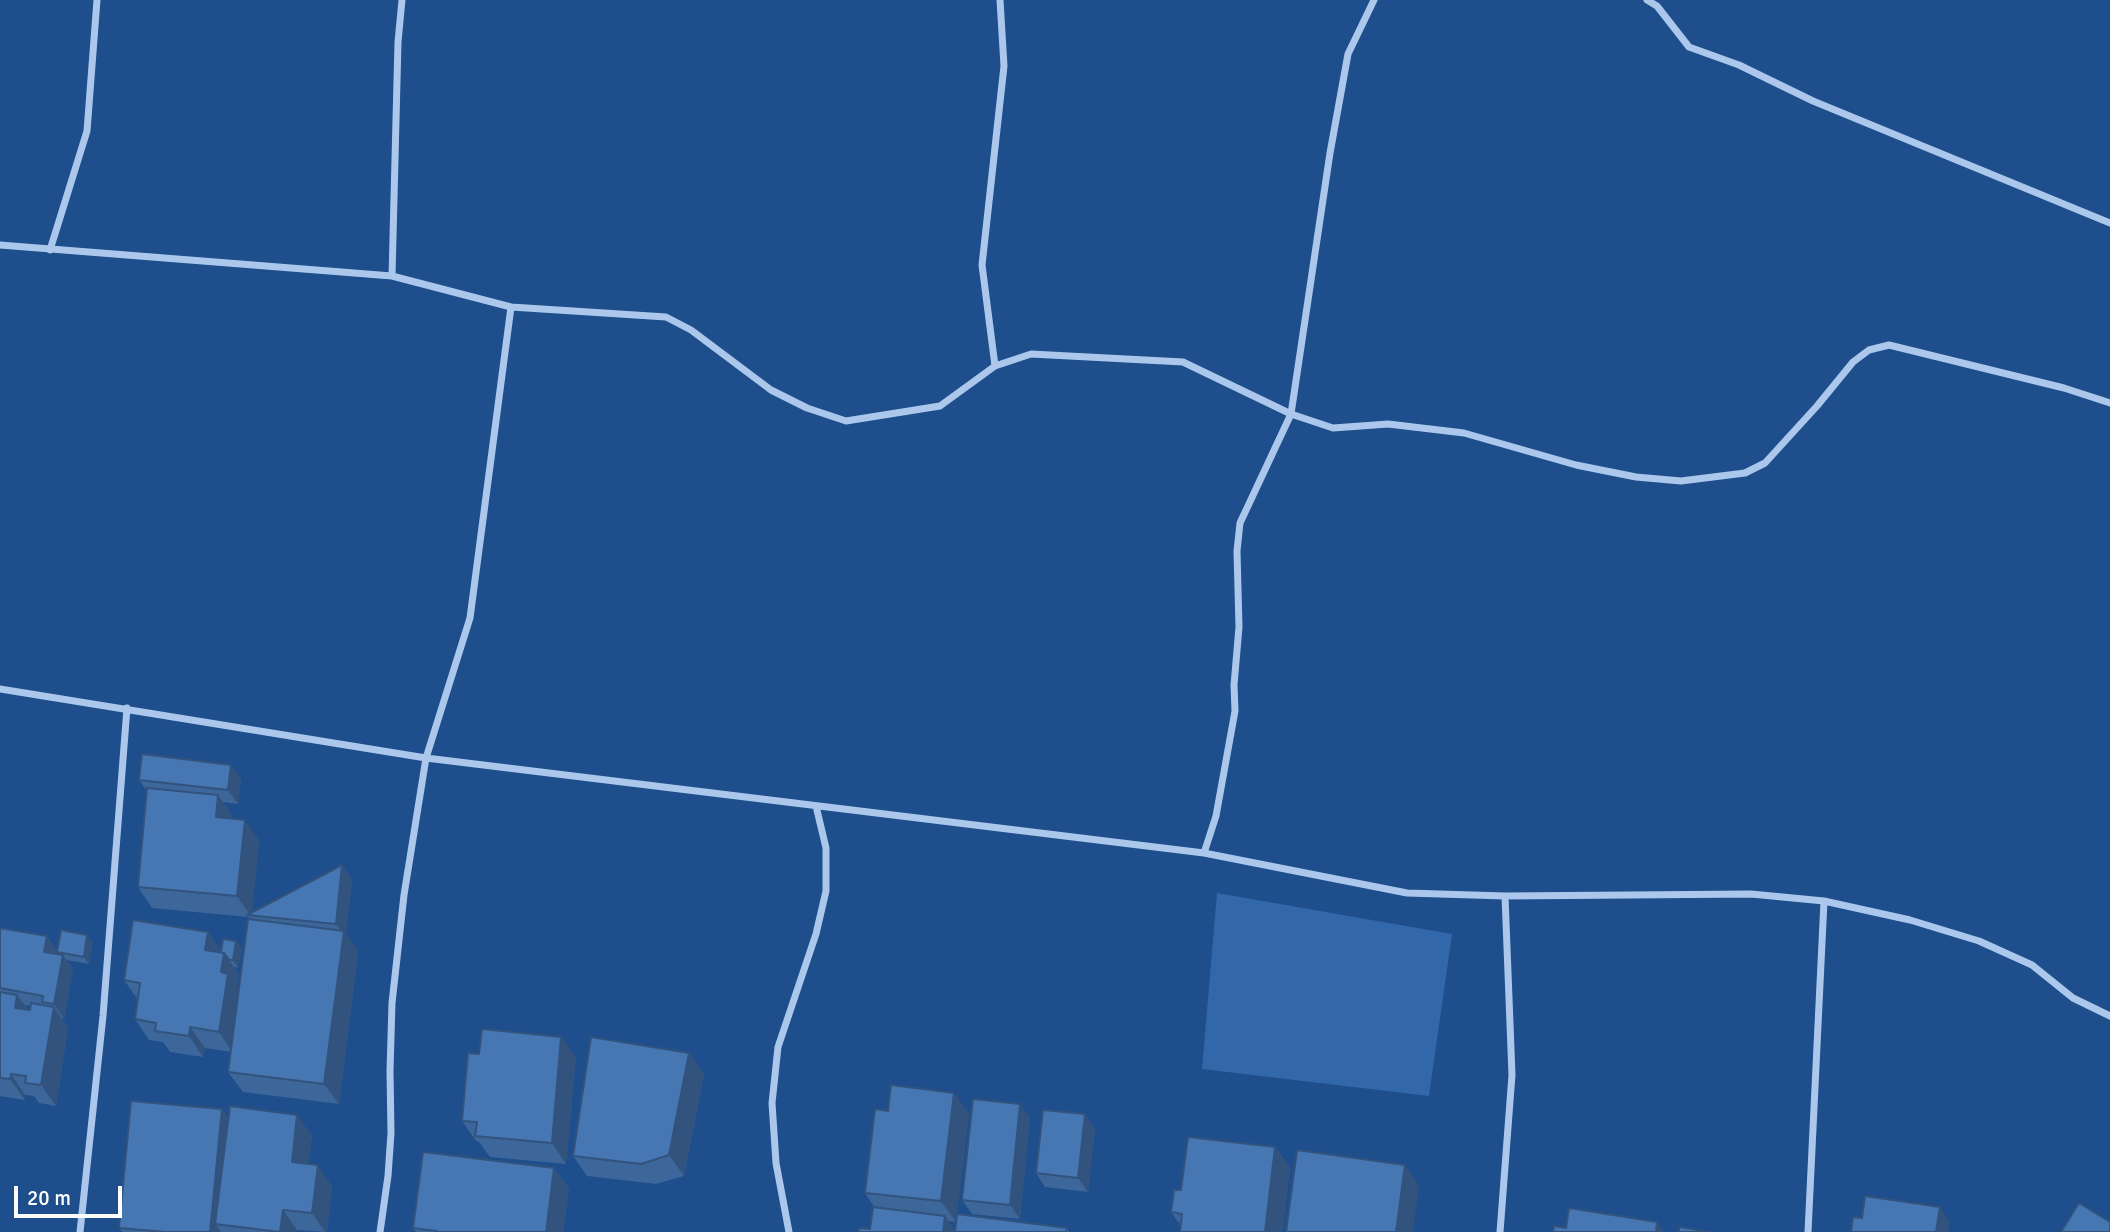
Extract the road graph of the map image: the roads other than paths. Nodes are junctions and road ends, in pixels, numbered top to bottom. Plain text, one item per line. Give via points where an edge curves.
1 (96, 0) edge
2 (402, 0) edge
3 (1000, 0) edge
4 (1374, 0) edge
5 (1647, 0) edge
6 (2110, 223) edge
7 (0, 245) edge
8 (50, 250) junction
9 (391, 276) junction
10 (511, 307) junction
11 (995, 366) junction
12 (2110, 403) edge
13 (1291, 414) junction
14 (0, 689) edge
15 (127, 708) junction
16 (426, 758) junction
17 (816, 806) junction
18 (1204, 853) junction
19 (1505, 896) junction
20 (1824, 901) junction
21 (2110, 1016) edge
22 (80, 1232) edge
23 (380, 1232) edge
24 (789, 1232) edge
25 (1500, 1232) edge
26 (1808, 1232) edge

1 - 8 street via 87,131
2 - 9 street
3 - 11 street via 1004,66 982,265
4 - 13 street via 1348,54
5 - 6 street via 1657,5 1689,47
7 - 8 street
8 - 9 street
9 - 10 street
10 - 11 street via 666,317 691,330 771,390 846,421 940,406
10 - 16 street via 470,618
11 - 13 street via 1031,354 1183,362
12 - 13 street via 1889,345 1869,350 1853,362 1765,463 1745,473 1681,481 1577,465 1464,433 1388,424 1333,428
13 - 18 street via 1240,523 1235,711 1216,816
14 - 15 street
15 - 16 street
15 - 22 street
16 - 17 street
16 - 23 street via 392,1003 391,1133
17 - 18 street
17 - 24 street via 826,848 826,891 778,1047 772,1103 776,1163
18 - 19 street via 1407,893
19 - 20 street via 1751,894
19 - 25 street via 1512,1075
20 - 21 street via 1979,941 2032,965 2073,998
20 - 26 street

